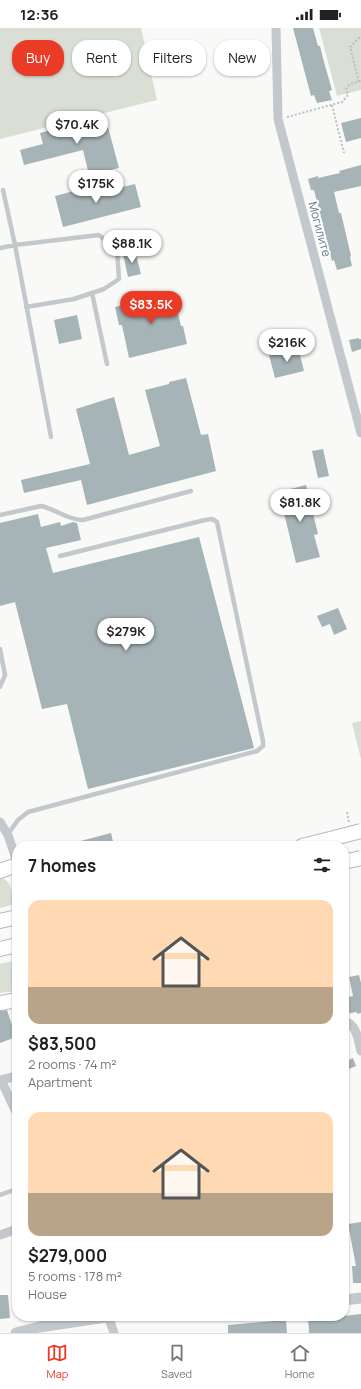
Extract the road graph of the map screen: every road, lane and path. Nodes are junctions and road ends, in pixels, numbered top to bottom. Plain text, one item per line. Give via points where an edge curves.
1 (276, 28) edge
2 (361, 38) edge
3 (360, 81) edge
4 (332, 105) junction
5 (278, 119) junction
6 (344, 153) dead end
7 (3, 190) dead end
8 (15, 245) junction
9 (0, 248) edge
10 (92, 293) junction
11 (26, 307) junction
12 (106, 364) dead end
13 (361, 433) edge
14 (51, 437) dead end
15 (191, 491) dead end
16 (0, 515) edge
17 (60, 556) dead end
18 (0, 649) edge
19 (0, 687) edge
20 (0, 822) edge
21 (361, 831) edge
22 (8, 835) junction
23 (322, 841) edge
24 (12, 848) edge
25 (361, 858) edge
26 (349, 861) edge
27 (12, 866) edge
28 (0, 871) edge
29 (12, 1001) edge
30 (0, 1003) edge
31 (349, 1022) edge
32 (361, 1051) edge
33 (12, 1077) edge
34 (1, 1080) edge
35 (12, 1103) edge
36 (12, 1191) edge
37 (0, 1195) edge
38 (12, 1231) edge
39 (0, 1235) edge
40 (361, 1298) edge
41 (349, 1299) edge
42 (77, 1321) edge
43 (110, 1321) edge
44 (16, 1333) edge
45 (114, 1333) edge

1 - 5 street, Могилите
2 - 3 path via 350,47
3 - 4 path via 350,84 346,89 348,95 342,102
4 - 5 path
4 - 6 path
5 - 13 street, Могилите
7 - 8 lane
8 - 9 lane
8 - 10 lane via 99,236 117,250 119,279
8 - 11 lane
10 - 11 lane via 74,299
10 - 12 lane
11 - 14 lane
15 - 16 lane via 83,520 74,520 40,506
17 - 22 lane via 206,520 212,519 217,522 263,746 258,750 28,812 18,820
18 - 19 lane via 4,676
20 - 22 street
21 - 23 main road, bridge
22 - 24 street
25 - 26 main road, bridge
27 - 28 main road
29 - 30 main road
31 - 32 street via 354,1027
33 - 34 street
34 - 35 street
36 - 37 lane
38 - 39 street
40 - 41 street
42 - 44 street
43 - 45 street

